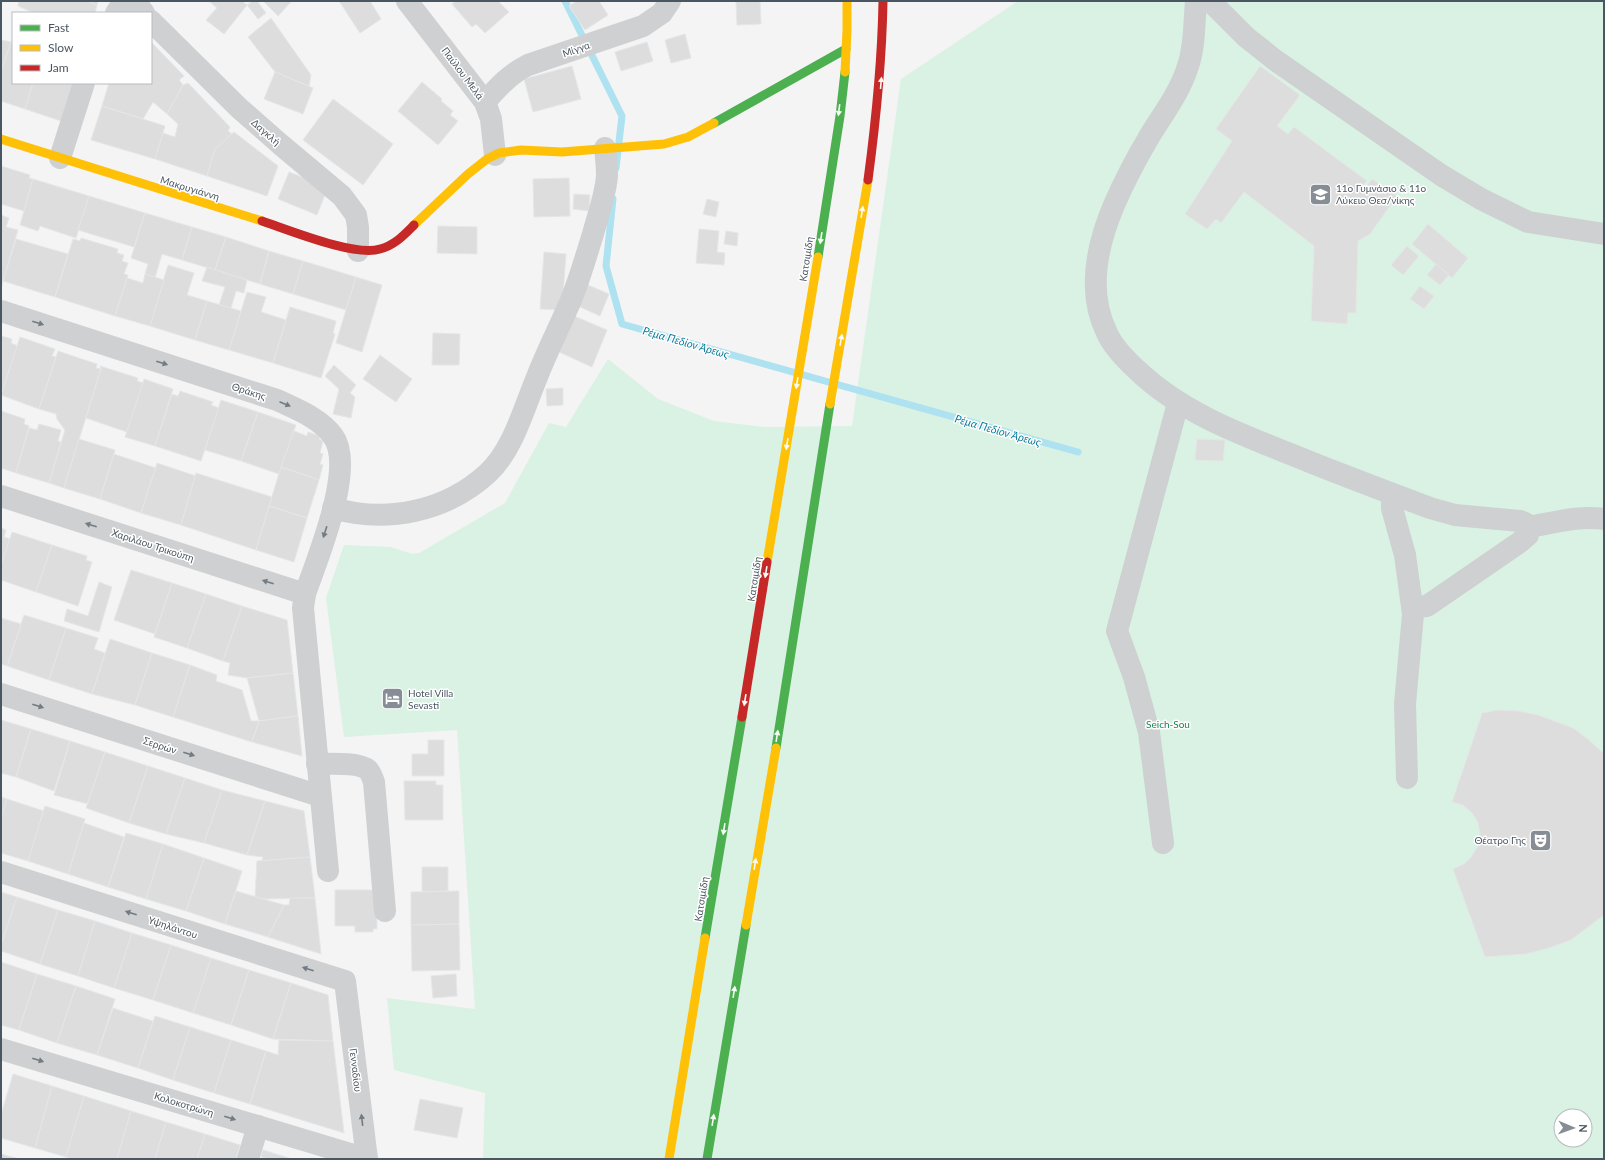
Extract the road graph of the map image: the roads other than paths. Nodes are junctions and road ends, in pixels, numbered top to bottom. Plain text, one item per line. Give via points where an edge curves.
1 (124, 1) edge
2 (135, 1) edge
3 (407, 1) edge
4 (670, 1) edge
5 (847, 1) edge
6 (883, 1) edge
7 (1196, 1) edge
8 (1210, 1) edge
9 (117, 12) edge
10 (143, 12) edge
11 (152, 22) edge
12 (846, 49) junction
13 (84, 84) edge
14 (485, 102) junction
15 (1, 139) edge
16 (615, 147) junction
17 (495, 155) junction
18 (60, 158) junction
19 (1604, 234) edge
20 (366, 251) junction
21 (1, 311) edge
22 (1178, 403) junction
23 (1394, 495) junction
24 (1, 496) edge
25 (333, 508) junction
26 (1604, 519) edge
27 (1528, 527) junction
28 (305, 594) junction
29 (1413, 614) junction
30 (1, 694) edge
31 (316, 764) junction
32 (1407, 778) dead end
33 (320, 796) junction
34 (1163, 843) dead end
35 (328, 871) dead end
36 (1, 872) edge
37 (385, 911) dead end
38 (345, 981) joint
39 (1, 1049) edge
40 (258, 1126) junction
41 (248, 1159) edge
42 (367, 1159) edge
43 (669, 1159) edge
44 (707, 1159) edge

1 - 9 street
2 - 10 street
3 - 14 street, Παύλου Μελά
4 - 14 street, Μίγγα via 666,9 643,26 518,70
5 - 12 main road, Κατσιμίδη
44 -> 6 main road via 829,420 878,103 882,66
7 - 22 street via 1191,55 1185,75 1136,159 1113,207 1102,240 1095,277 1099,310 1112,342 1141,374
8 - 19 street via 1246,37 1275,60 1481,200 1528,222
11 - 20 street, Δαγκλή via 239,108 342,196 356,215
12 - 16 main road via 688,137 664,144
12 -> 43 main road, Κατσιμίδη via 832,162 801,362
13 - 18 street
14 - 17 street, Παύλου Μελά via 491,119
15 - 18 main road, Μακρυγιάννη
16 - 17 main road via 562,152 515,150
16 - 25 street via 582,273 511,440 494,468 454,498 414,512 356,514
17 - 20 main road via 452,188 394,243 380,250
18 - 20 main road, Μακρυγιάννη
21 -> 25 street, Θράκης via 262,395 292,407 321,424 334,437 341,461
22 - 23 street via 1228,428
22 - 34 street via 1117,632 1134,677 1149,732
23 - 27 street via 1450,514 1518,521
23 - 29 street via 1392,508 1406,555
28 -> 24 street, Χαριλάου Τρικούπη
25 -> 28 street, Θράκης
26 - 27 street via 1571,519
27 - 29 street via 1529,533 1520,542 1427,606 1416,608
28 - 31 street, Θράκης via 303,619
29 - 32 street via 1405,704
30 -> 33 street, Σερρών
31 - 33 street, Θράκης
31 - 37 street via 357,766 368,770 372,776
33 - 35 street, Θράκης
38 -> 36 street, Υψηλάντου
42 -> 38 street, Γενναδίου
39 -> 40 street, Κολοκοτρώνη
40 - 41 street
40 - 42 street, Κολοκοτρώνη

